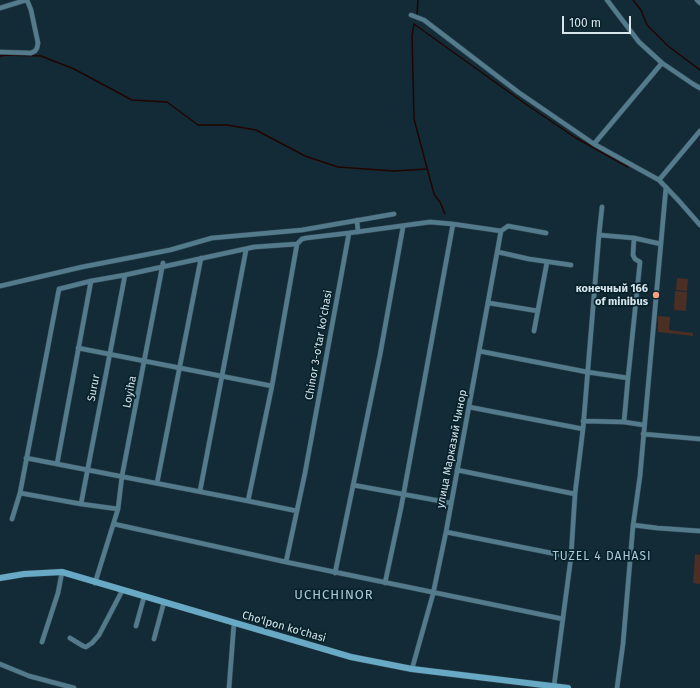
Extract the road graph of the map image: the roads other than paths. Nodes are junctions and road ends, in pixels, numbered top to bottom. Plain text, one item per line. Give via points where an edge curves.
1 (26, 0) edge
2 (607, 0) edge
3 (697, 0) edge
4 (700, 3) edge
5 (0, 8) edge
6 (411, 15) dead end
7 (0, 52) edge
8 (662, 62) junction
9 (700, 88) edge
10 (700, 131) edge
11 (594, 144) junction
12 (659, 180) junction
13 (666, 187) junction
14 (602, 207) dead end
15 (394, 214) dead end
16 (357, 220) junction
17 (453, 224) junction
18 (700, 226) edge
19 (403, 227) junction
20 (501, 231) junction
21 (358, 232) junction
22 (349, 233) junction
23 (546, 233) dead end
24 (599, 234) junction
25 (634, 238) junction
26 (298, 244) junction
27 (661, 244) junction
28 (246, 250) junction
29 (498, 252) junction
30 (201, 258) junction
31 (547, 262) junction
32 (163, 265) junction
33 (572, 265) dead end
34 (125, 275) junction
35 (91, 281) junction
36 (0, 286) edge
37 (489, 303) junction
38 (538, 311) junction
39 (534, 332) dead end
40 (78, 348) junction
41 (479, 351) junction
42 (110, 355) junction
43 (144, 361) junction
44 (179, 368) junction
45 (587, 372) junction
46 (222, 376) junction
47 (628, 378) junction
48 (272, 386) junction
49 (469, 407) junction
50 (583, 421) junction
51 (624, 422) junction
52 (644, 425) junction
53 (583, 429) junction
54 (643, 434) junction
55 (700, 439) edge
56 (26, 458) junction
57 (57, 464) junction
58 (88, 470) junction
59 (457, 470) junction
60 (122, 476) junction
61 (157, 483) junction
62 (353, 485) junction
63 (200, 491) junction
64 (20, 493) junction
65 (575, 494) junction
66 (403, 495) junction
67 (248, 501) junction
68 (451, 503) junction
69 (81, 504) junction
70 (118, 509) junction
71 (296, 511) junction
72 (12, 519) dead end
73 (114, 524) junction
74 (633, 525) junction
75 (700, 531) edge
76 (446, 532) junction
77 (571, 556) junction
78 (286, 562) junction
79 (62, 572) junction
80 (335, 573) junction
81 (0, 578) edge
82 (94, 583) junction
83 (385, 584) junction
84 (122, 590) junction
85 (433, 594) junction
86 (144, 597) junction
87 (164, 602) junction
88 (563, 620) junction
89 (234, 623) junction
90 (136, 626) dead end
91 (70, 638) dead end
92 (154, 639) dead end
93 (42, 642) dead end
94 (0, 664) edge
95 (412, 669) junction
96 (533, 686) edge
97 (554, 686) junction
98 (74, 688) edge
99 (229, 688) edge
100 (568, 688) edge
101 (617, 688) edge

1 - 5 street
1 - 7 street via 31,10 37,48 31,53
2 - 8 street via 632,35
3 - 4 street
6 - 11 street via 424,20 518,92
8 - 9 street
8 - 11 street
10 - 12 street
11 - 12 street
12 - 13 street
13 - 18 street
13 - 27 street
14 - 24 street
15 - 16 street
16 - 21 street
16 - 36 street via 302,230 212,238 170,250
17 - 19 street via 430,222
17 - 20 street
17 - 66 street
19 - 21 street
19 - 62 street
20 - 23 street via 508,226
20 - 29 street, улица Марказий Чинор
21 - 22 street
22 - 26 street via 306,238
22 - 71 street, Chinor 3-o'tar ko'chasi
24 - 25 street
24 - 45 street
25 - 27 street
25 - 47 street via 633,255 640,262
26 - 28 street via 254,247
26 - 48 street
27 - 52 street
28 - 30 street
28 - 46 street
29 - 31 street
29 - 37 street, улица Марказий Чинор
30 - 32 street
30 - 44 street
31 - 33 street
31 - 38 street
32 - 34 street
32 - 43 street, Loyiha
34 - 35 street
34 - 42 street, Surur
35 - 40 street
35 - 56 street via 59,289
37 - 38 street
37 - 41 street, улица Марказий Чинор
38 - 39 street
40 - 42 street
40 - 57 street
41 - 45 street
41 - 49 street, улица Марказий Чинор
42 - 43 street
42 - 58 street, Surur
43 - 44 street
43 - 60 street, Loyiha
44 - 46 street
44 - 61 street
45 - 47 street
45 - 50 street
46 - 48 street
46 - 63 street
47 - 51 street
48 - 67 street
49 - 53 street
49 - 59 street, улица Марказий Чинор
50 - 51 street
50 - 53 street
51 - 52 street
52 - 54 street
53 - 65 street
54 - 55 street
54 - 74 street
56 - 57 street
56 - 64 street
57 - 58 street
58 - 60 street
58 - 69 street, Surur
59 - 65 street
59 - 68 street, улица Марказий Чинор
60 - 61 street
60 - 70 street, Loyiha
61 - 63 street
62 - 66 street
62 - 80 street
63 - 67 street
64 - 69 street
64 - 72 street
65 - 77 street
66 - 68 street
66 - 83 street
67 - 71 street
68 - 76 street, улица Марказий Чинор
69 - 70 street
70 - 73 street, Loyiha
71 - 78 street, Chinor 3-o'tar ko'chasi
73 - 78 street
73 - 82 street, Loyiha
74 - 75 street
74 - 101 street
76 - 77 street
76 - 85 street, улица Марказий Чинор
77 - 88 street
78 - 80 street
79 - 81 main road, Cho'lpon ko'chasi
79 - 82 main road, Cho'lpon ko'chasi
79 - 93 street
80 - 83 street
82 - 84 main road, Cho'lpon ko'chasi
83 - 85 street
84 - 86 main road, Cho'lpon ko'chasi
84 - 91 street via 92,644 86,647
85 - 88 street
85 - 95 street, улица Марказий Чинор
86 - 87 main road, Cho'lpon ko'chasi
86 - 90 street
87 - 89 main road, Cho'lpon ko'chasi
87 - 92 street
88 - 97 street
89 - 95 main road, Cho'lpon ko'chasi via 351,657
89 - 99 street
94 - 98 street via 29,676
95 - 96 main road, Cho'lpon ko'chasi
96 - 97 main road, Cho'lpon ko'chasi
97 - 100 main road, Cho'lpon ko'chasi

